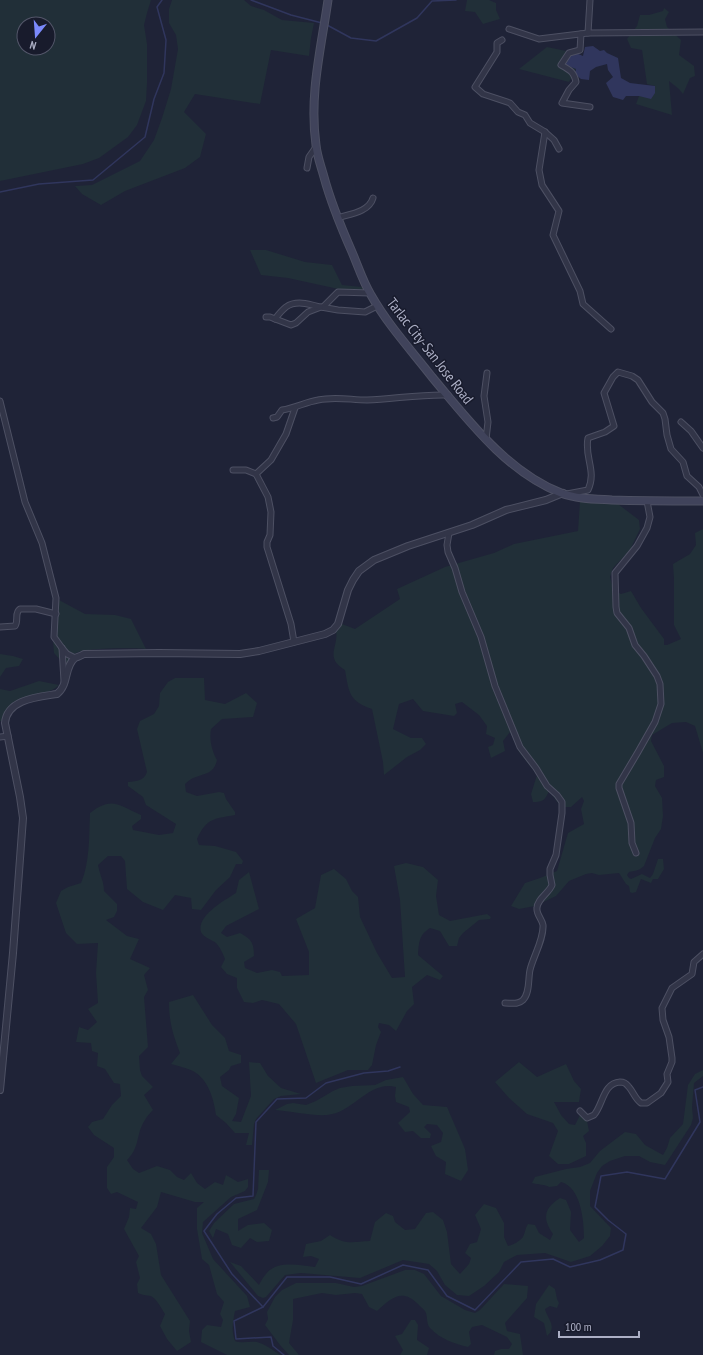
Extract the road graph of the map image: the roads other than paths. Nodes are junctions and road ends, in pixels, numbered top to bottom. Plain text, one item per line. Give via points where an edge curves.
1 (328, 0) edge
2 (590, 0) edge
3 (509, 29) dead end
4 (703, 32) edge
5 (588, 33) junction
6 (581, 34) junction
7 (502, 40) dead end
8 (590, 107) dead end
9 (545, 132) junction
10 (316, 147) junction
11 (559, 148) dead end
12 (307, 168) dead end
13 (373, 198) dead end
14 (338, 218) junction
15 (370, 293) junction
16 (377, 306) junction
17 (322, 307) junction
18 (266, 317) dead end
19 (275, 319) junction
20 (611, 329) dead end
21 (487, 373) dead end
22 (448, 395) junction
23 (0, 400) edge
24 (294, 408) junction
25 (273, 418) dead end
26 (681, 422) dead end
27 (486, 439) junction
28 (703, 448) edge
29 (233, 470) dead end
30 (256, 474) junction
31 (564, 494) junction
32 (703, 495) edge
33 (647, 500) junction
34 (703, 500) edge
35 (449, 533) junction
36 (56, 614) junction
37 (0, 627) edge
38 (294, 642) junction
39 (62, 648) junction
40 (75, 658) junction
41 (64, 685) junction
42 (0, 736) edge
43 (8, 736) junction
44 (636, 854) dead end
45 (703, 954) edge
46 (505, 1003) dead end
47 (0, 1090) edge
48 (580, 1110) dead end

1 - 10 main road, Tarlac City-San Jose Road via 314,89
2 - 5 street
3 - 6 street via 540,39
4 - 5 street
5 - 6 street
6 - 8 street via 580,50 569,53 561,65 572,71 576,82 562,103
7 - 9 street via 497,43 497,52 475,87 483,94 510,103 518,112 525,115 530,123
9 - 11 street
9 - 20 street via 539,170 542,186 559,212 553,235 580,291 583,304
10 - 12 street via 309,157
10 - 14 main road, Tarlac City-San Jose Road
13 - 14 street via 371,205 366,208
14 - 15 main road, Tarlac City-San Jose Road
15 - 16 main road, Tarlac City-San Jose Road
15 - 17 street via 338,292
16 - 17 street via 365,312
16 - 22 main road, Tarlac City-San Jose Road via 410,351
17 - 19 street via 306,303 292,304
17 - 19 street via 308,312 291,325
18 - 19 street
21 - 27 street via 484,396 488,422
22 - 24 street via 431,394 366,400 337,398 318,400
22 - 27 main road, Tarlac City-San Jose Road
23 - 36 street via 25,502 42,543 56,598
24 - 25 street via 282,410
24 - 30 street via 282,441 270,460
26 - 28 street via 692,431
27 - 31 main road, Tarlac City-San Jose Road via 526,473
29 - 30 street via 246,470
30 - 38 street via 268,497 271,512 267,547 291,624
31 - 32 street via 588,490 591,483 591,466 586,447 588,438 614,426 604,393 618,372 638,380 652,402 663,413 671,449 683,462 687,476 699,487
31 - 33 main road, Tarlac City-San Jose Road via 601,499
31 - 35 street via 506,510
33 - 34 main road, Tarlac City-San Jose Road
33 - 44 street via 650,517 648,525 637,546 614,576 617,613 657,676 662,704 655,722 619,784 631,823 632,843
35 - 38 street via 379,557 364,566 350,585 336,627 325,634
35 - 46 street via 448,552 512,728 522,750 547,786 560,798 563,806 556,855 550,869 552,885 536,908 543,925 530,970 527,992 521,1002
36 - 37 street via 20,608 15,626
36 - 39 street via 54,637
38 - 40 street via 244,654 84,654
39 - 40 street
39 - 41 street
40 - 41 street
41 - 43 street via 57,694 32,698 10,709 5,723
42 - 43 street
43 - 47 street via 23,818
45 - 48 street via 694,962 692,974 672,988 662,1008 672,1062 667,1074 668,1082 661,1093 647,1103 641,1103 628,1086 618,1082 605,1093 594,1115 587,1118

